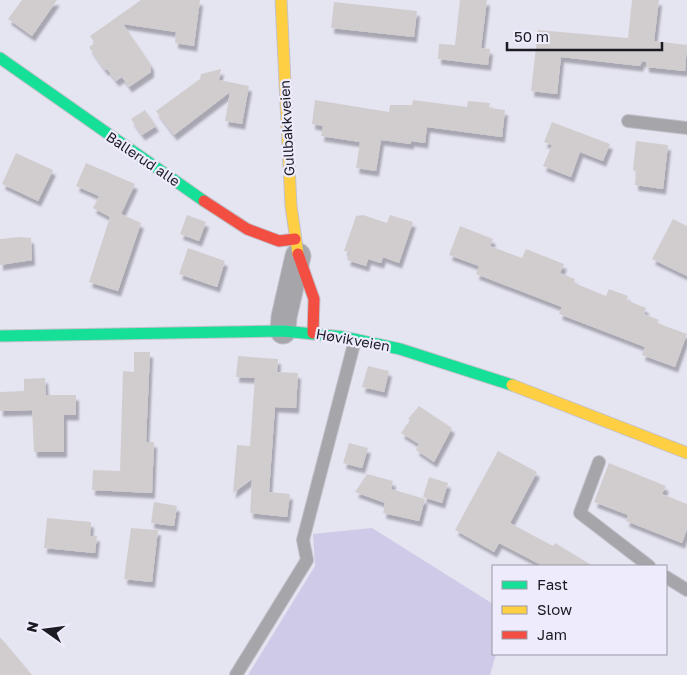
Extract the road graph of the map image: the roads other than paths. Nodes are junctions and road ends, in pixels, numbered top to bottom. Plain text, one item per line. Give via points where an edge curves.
1 (281, 0) edge
2 (0, 58) edge
3 (628, 121) dead end
4 (687, 128) edge
5 (296, 248) junction
6 (283, 330) junction
7 (313, 333) junction
8 (0, 336) edge
9 (355, 340) junction
10 (687, 453) edge
11 (599, 462) dead end
12 (648, 565) edge
13 (667, 578) edge
14 (687, 590) edge
15 (236, 675) edge

1 - 5 main road, Gullbakkveien
2 - 5 main road, Ballerud alle via 247,229
3 - 4 lane
5 - 6 street, Gullbakkveien
5 - 7 main road, Gullbakkveien via 314,299
6 - 7 main road, Høvikveien
6 - 8 main road, Høvikveien
7 - 9 main road, Høvikveien
9 - 10 main road, Høvikveien via 400,349 488,376
9 - 15 lane via 303,540 307,560
11 - 12 lane via 580,513
13 - 14 lane

